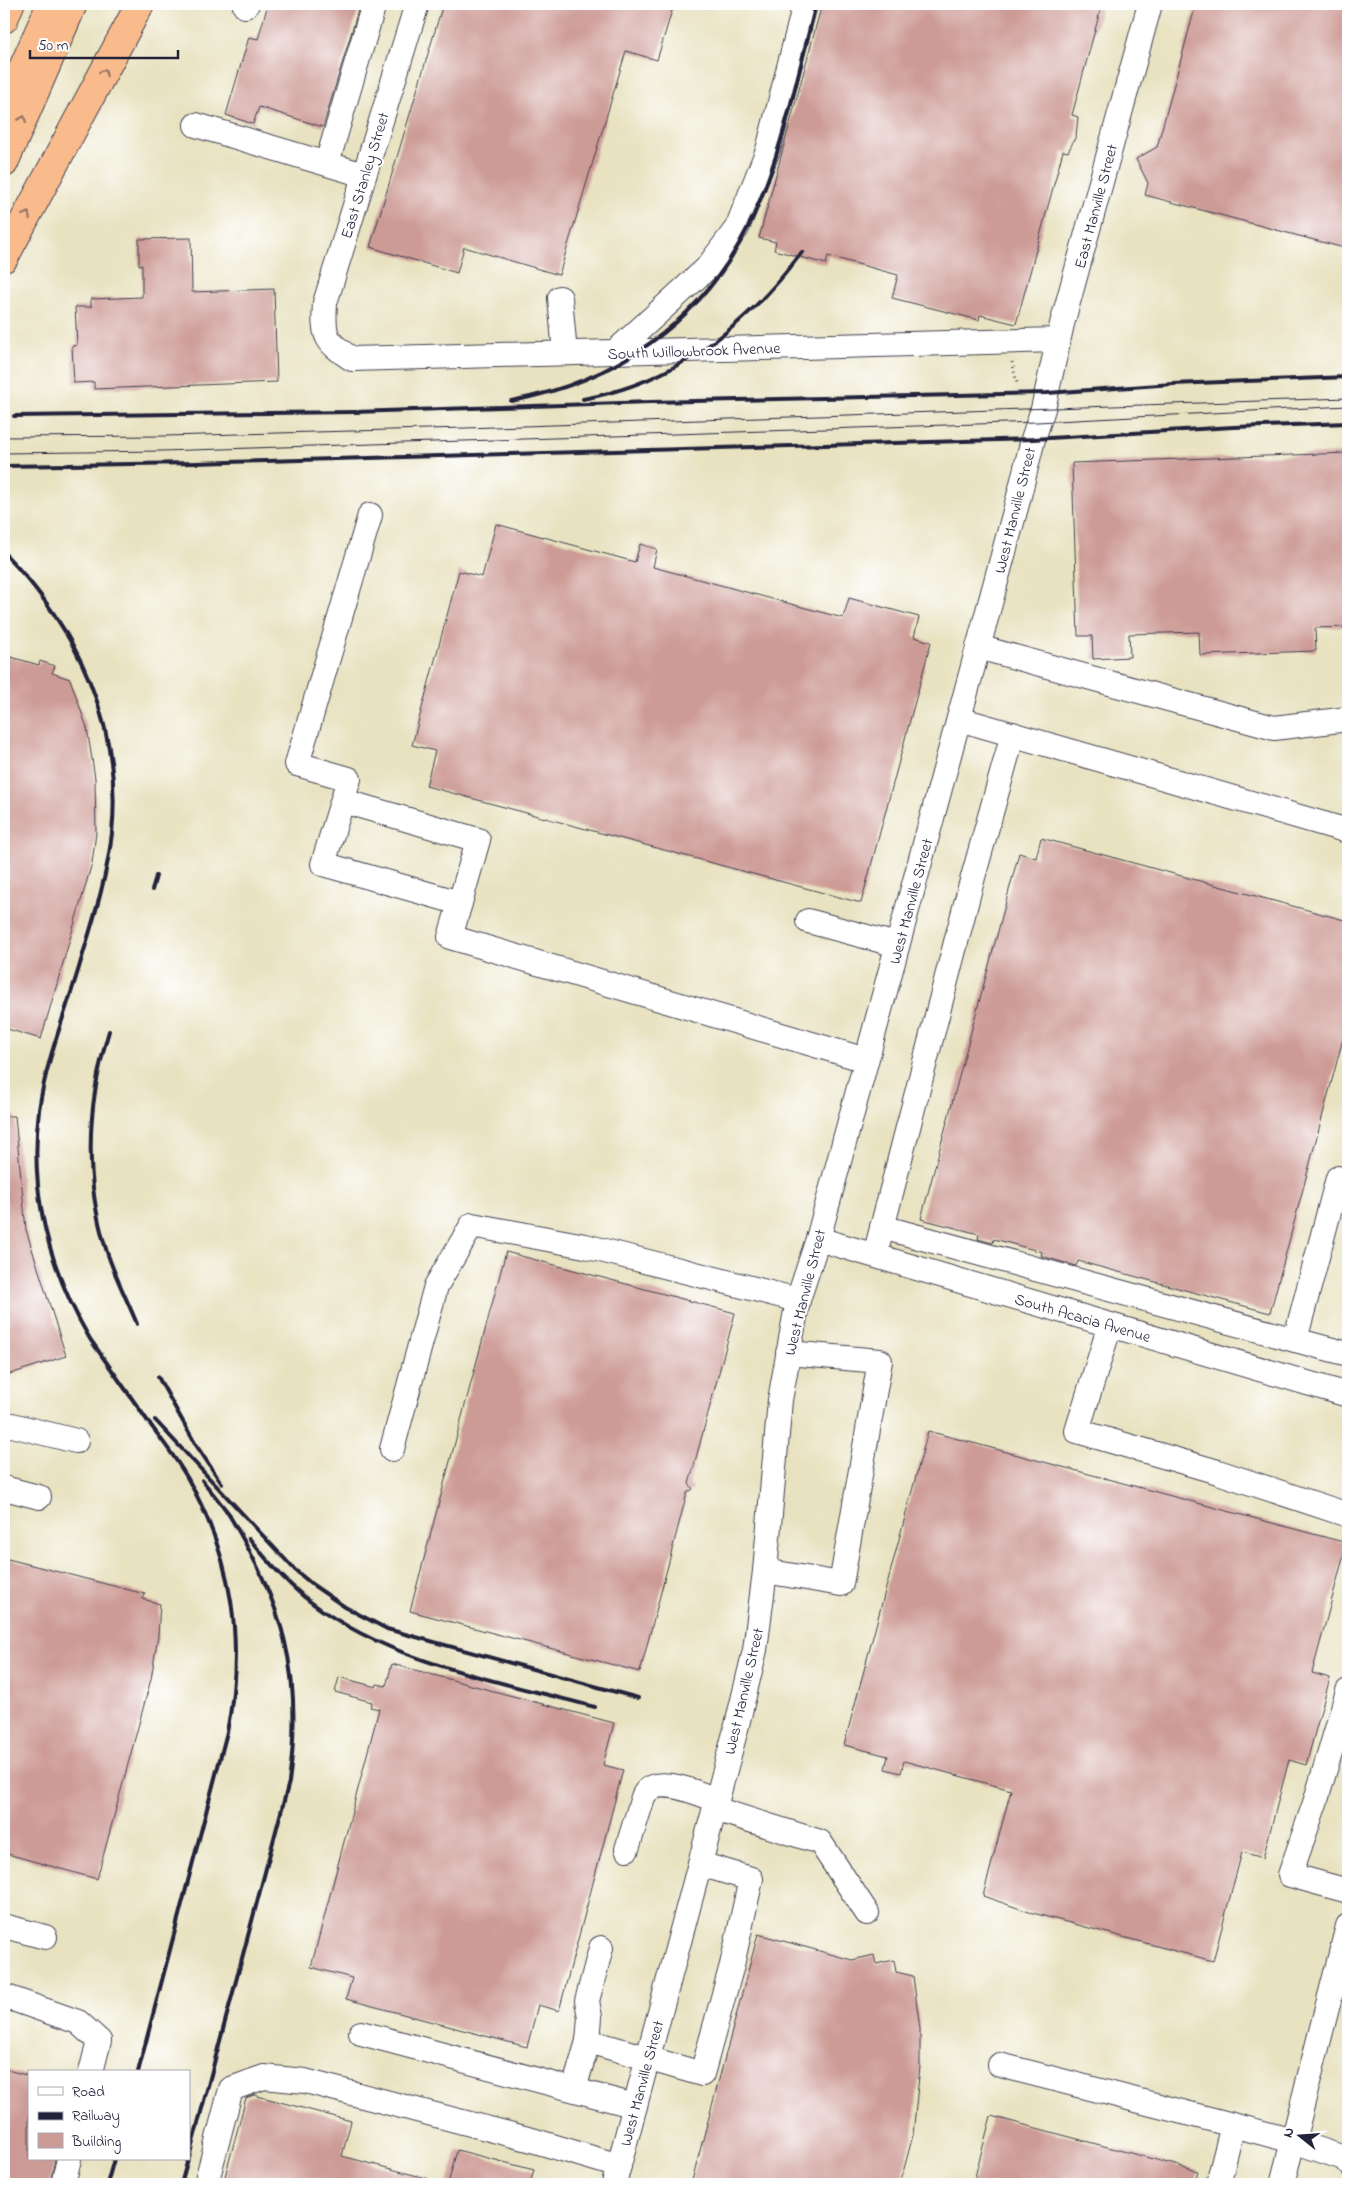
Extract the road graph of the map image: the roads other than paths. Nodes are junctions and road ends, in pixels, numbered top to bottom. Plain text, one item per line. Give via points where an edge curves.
1 (10, 4) edge
2 (36, 4) edge
3 (51, 4) edge
4 (73, 4) edge
5 (140, 4) edge
6 (374, 4) edge
7 (417, 4) edge
8 (805, 4) edge
9 (1150, 4) edge
10 (4, 19) edge
11 (4, 76) edge
12 (4, 111) edge
13 (196, 125) dead end
14 (4, 163) edge
15 (327, 163) junction
16 (364, 175) junction
17 (4, 258) edge
18 (560, 298) dead end
19 (1058, 340) junction
20 (333, 347) joint
21 (615, 352) junction
22 (565, 353) junction
23 (1043, 409) joint
24 (370, 515) dead end
25 (978, 647) junction
26 (959, 719) junction
27 (1348, 719) edge
28 (1013, 734) junction
29 (343, 802) junction
30 (1348, 831) edge
31 (460, 903) junction
32 (808, 921) dead end
33 (898, 945) junction
34 (866, 1060) junction
35 (1338, 1178) dead end
36 (882, 1227) junction
37 (818, 1239) junction
38 (875, 1256) junction
39 (798, 1300) junction
40 (1110, 1325) junction
41 (1295, 1340) junction
42 (788, 1353) junction
43 (1348, 1354) edge
44 (1348, 1395) edge
45 (4, 1423) edge
46 (76, 1441) dead end
47 (392, 1449) dead end
48 (4, 1488) edge
49 (39, 1497) dead end
50 (1348, 1514) edge
51 (765, 1570) junction
52 (1348, 1691) edge
53 (716, 1805) junction
54 (627, 1849) dead end
55 (700, 1864) junction
56 (1348, 1891) edge
57 (867, 1913) dead end
58 (4, 1926) edge
59 (1348, 1926) edge
60 (45, 1937) dead end
61 (601, 1948) dead end
62 (4, 1996) edge
63 (361, 2034) dead end
64 (588, 2041) junction
65 (648, 2058) junction
66 (1000, 2065) dead end
67 (92, 2070) edge
68 (574, 2089) junction
69 (635, 2106) junction
70 (1233, 2125) junction
71 (1293, 2140) junction
72 (69, 2160) edge
73 (1348, 2163) edge
74 (616, 2175) edge
75 (63, 2184) edge
76 (206, 2184) edge
77 (1218, 2184) edge
78 (1282, 2184) edge

1 - 10 highway
2 - 11 highway
3 - 12 highway
14 -> 4 highway
17 -> 5 highway
6 - 15 street
7 - 16 street, East Stanley Street
8 - 21 street via 768,150 738,228 707,268
9 - 19 street, East Manville Street
13 - 15 street
15 - 16 street
16 - 20 street, East Stanley Street via 325,303 324,328
18 - 22 street
19 - 21 street, South Willowbrook Avenue
19 - 23 street, East Manville Street
20 - 22 street, South Willowbrook Avenue via 352,359
21 - 22 street, South Willowbrook Avenue
23 - 25 street, West Manville Street
24 - 29 street via 297,764 349,779
25 - 26 street, West Manville Street
25 - 27 street via 1274,728
26 - 28 street
26 - 33 street, West Manville Street
28 - 30 street
28 - 36 street
29 - 31 street via 323,864
29 - 31 street via 480,833
31 - 34 street via 450,937
32 - 33 street
33 - 34 street, West Manville Street
34 - 37 street, West Manville Street
35 - 41 street
36 - 38 street
36 - 41 street
37 - 38 street, South Acacia Avenue
37 - 39 street, West Manville Street
38 - 40 street, South Acacia Avenue
39 - 42 street, West Manville Street
39 - 47 street via 585,1246 472,1225 436,1286
40 - 44 street, South Acacia Avenue
40 - 50 street via 1077,1431
41 - 43 street
42 - 51 street, West Manville Street via 780,1400
42 - 51 street via 880,1361 841,1584
45 - 46 street
48 - 49 street
51 - 53 street, West Manville Street via 755,1650
52 - 56 street via 1290,1875
53 - 54 street via 670,1786 654,1785 646,1790 643,1797
53 - 55 street, West Manville Street
53 - 57 street via 820,1842
55 - 65 street, West Manville Street
55 - 65 street via 751,1879 732,1965 702,2074
58 - 60 street
59 - 71 street
61 - 64 street via 587,2001 590,2017
62 - 67 street via 78,2022 99,2041
63 - 68 street
64 - 65 street
64 - 68 street
65 - 69 street, West Manville Street
66 - 70 street
68 - 69 street
69 - 74 street, West Manville Street
70 - 71 street
70 - 77 street
71 - 73 street via 1347,2159
71 - 78 street
72 - 75 street
74 - 76 street via 532,2140 305,2081 264,2077 231,2089

